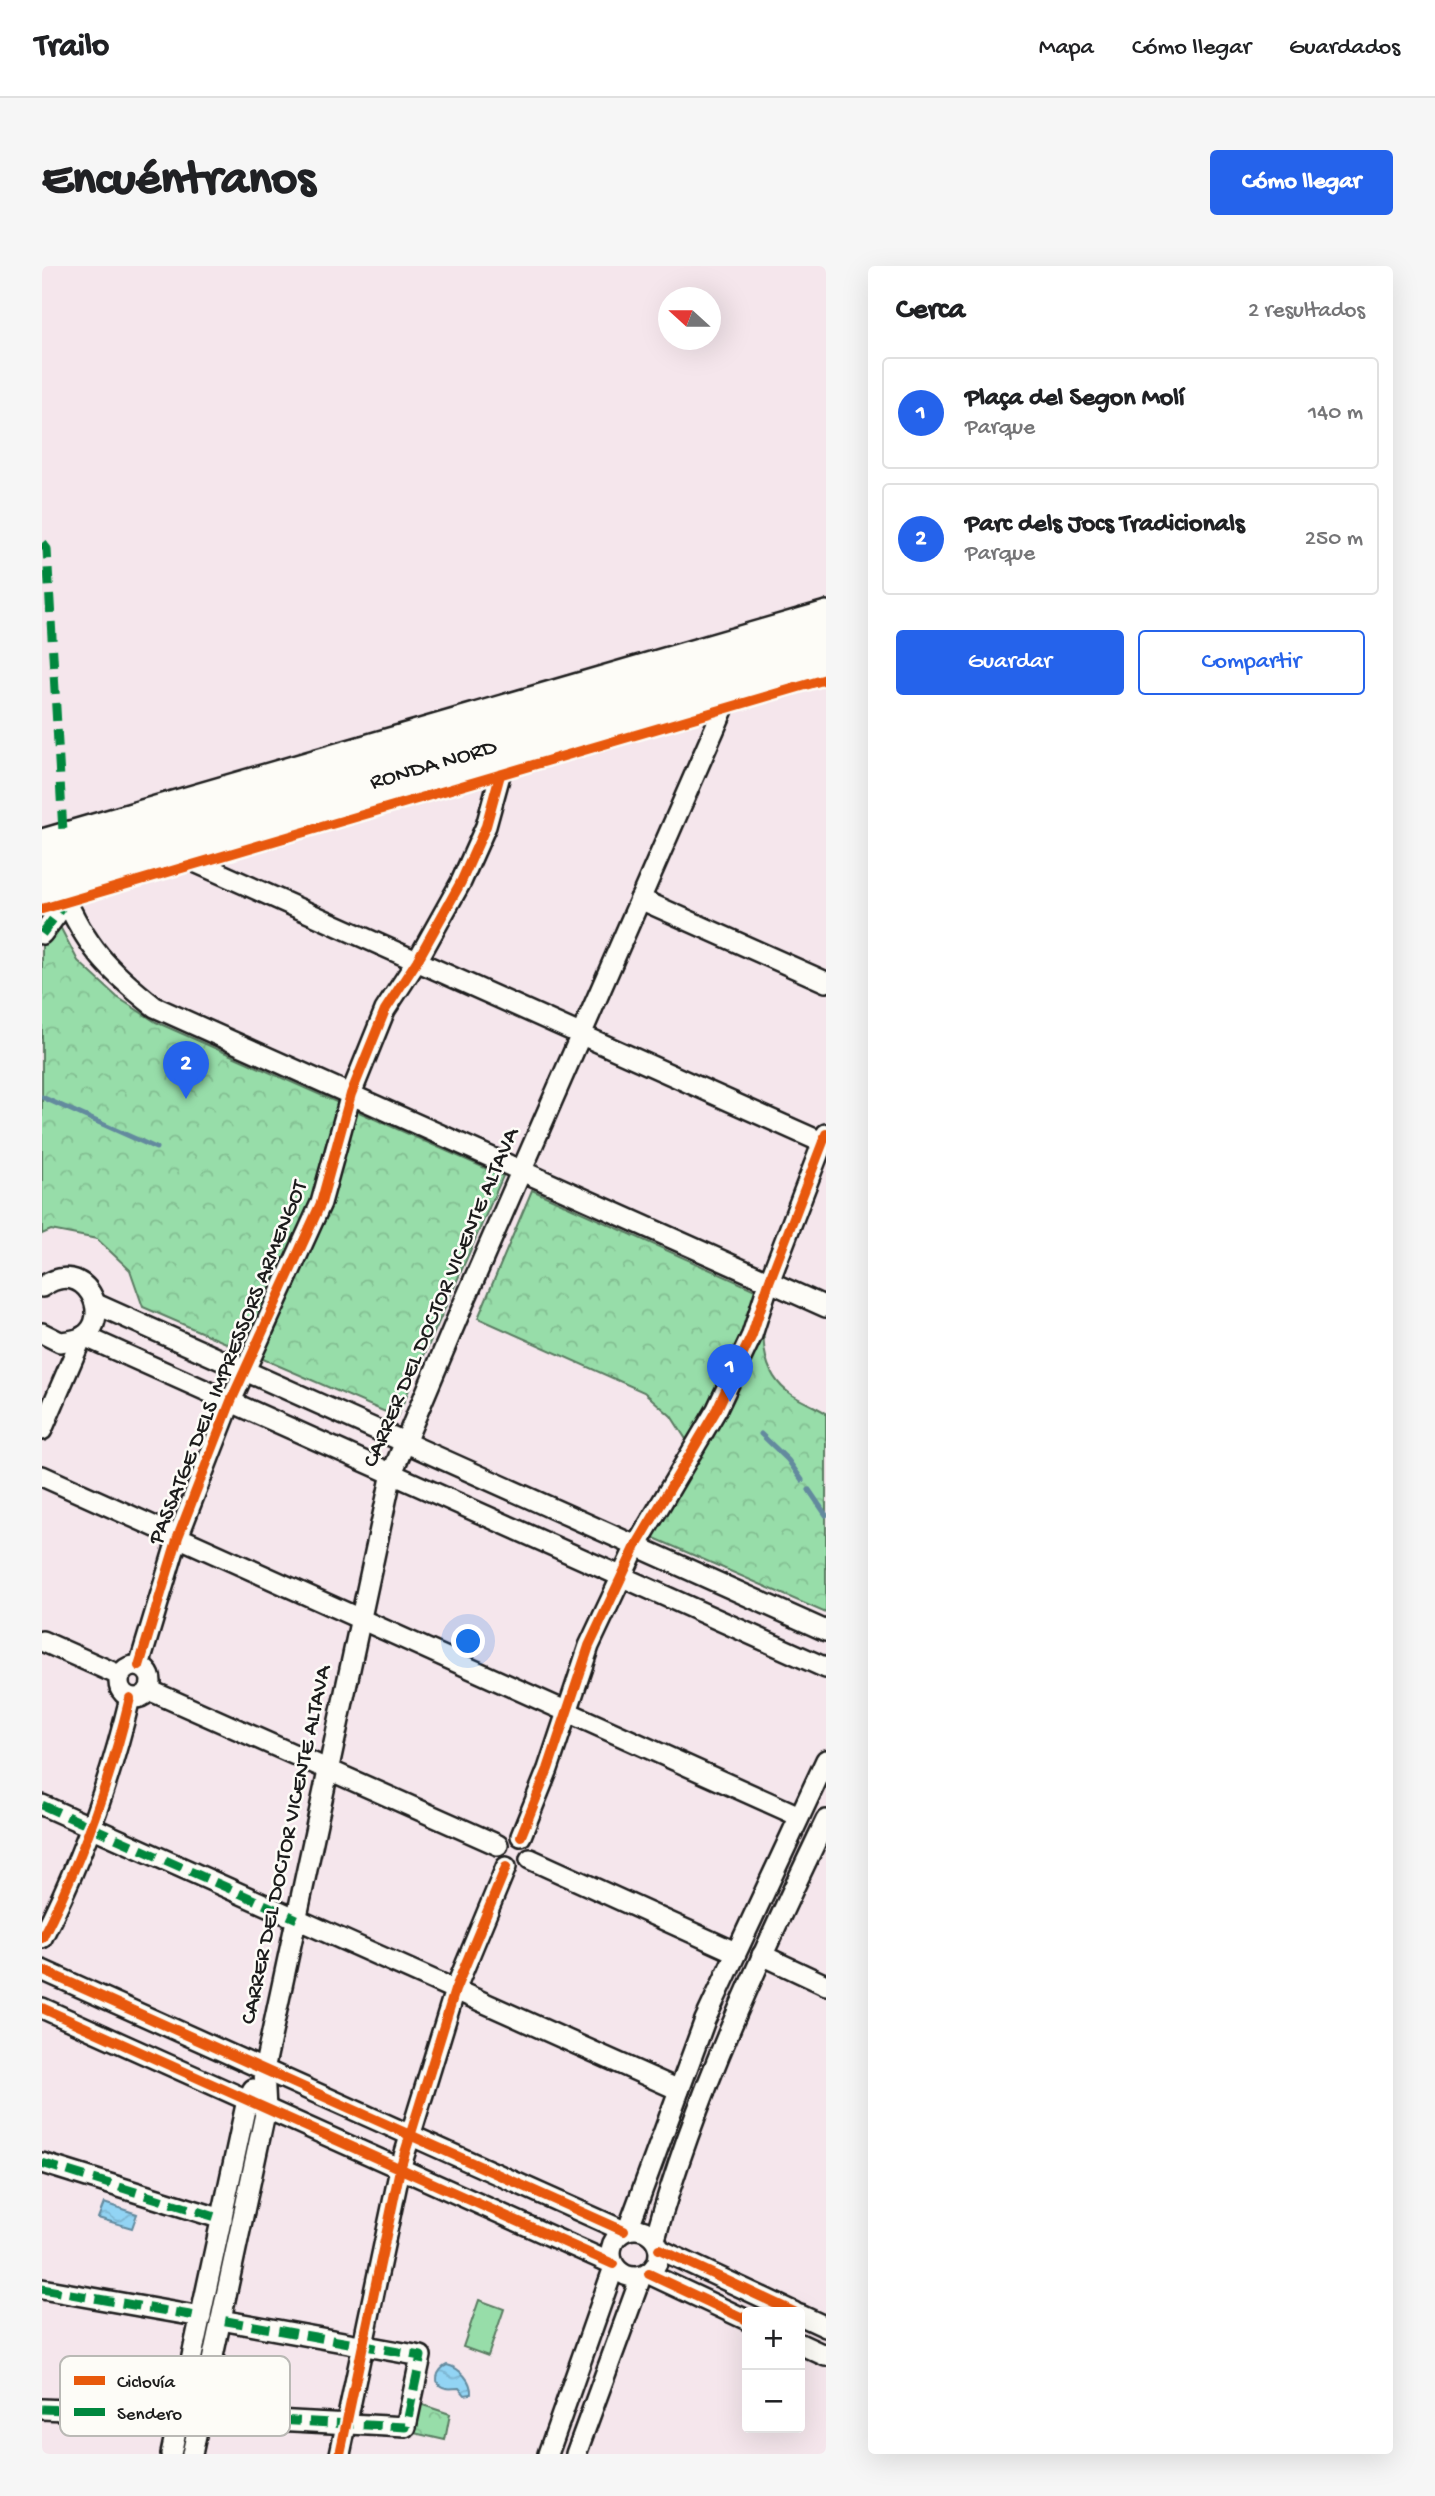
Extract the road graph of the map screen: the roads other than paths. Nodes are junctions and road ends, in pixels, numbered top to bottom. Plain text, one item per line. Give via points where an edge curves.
1 (826, 611) edge
2 (826, 627) edge
3 (826, 650) edge
4 (826, 668) edge
5 (729, 696) junction
6 (500, 775) dead end
7 (42, 839) edge
8 (193, 854) junction
9 (42, 856) edge
10 (57, 891) edge
11 (42, 898) edge
12 (640, 899) junction
13 (42, 934) edge
14 (417, 961) junction
15 (826, 982) edge
16 (581, 1034) junction
17 (351, 1094) junction
18 (825, 1140) edge
19 (522, 1171) junction
20 (769, 1282) junction
21 (42, 1287) edge
22 (96, 1304) junction
23 (826, 1307) edge
24 (42, 1333) edge
25 (83, 1337) junction
26 (244, 1370) junction
27 (231, 1401) junction
28 (42, 1430) edge
29 (405, 1442) junction
30 (393, 1474) junction
31 (42, 1476) edge
32 (178, 1537) junction
33 (636, 1546) junction
34 (622, 1576) junction
35 (361, 1619) junction
36 (826, 1631) edge
37 (42, 1641) edge
38 (139, 1666) junction
39 (826, 1668) edge
40 (119, 1675) junction
41 (149, 1690) junction
42 (130, 1698) junction
43 (566, 1711) junction
44 (826, 1760) edge
45 (329, 1770) junction
46 (42, 1805) edge
47 (799, 1816) junction
48 (826, 1820) edge
49 (91, 1828) junction
50 (521, 1836) junction
51 (498, 1845) junction
52 (530, 1859) junction
53 (506, 1867) junction
54 (297, 1919) junction
55 (42, 1938) edge
56 (735, 1952) junction
57 (761, 1955) junction
58 (42, 1970) edge
59 (826, 1985) edge
60 (455, 1990) junction
61 (42, 2008) edge
62 (264, 2070) junction
63 (679, 2090) junction
64 (247, 2100) junction
65 (267, 2109) junction
66 (410, 2136) junction
67 (42, 2163) edge
68 (400, 2169) junction
69 (222, 2219) junction
70 (626, 2230) junction
71 (657, 2244) junction
72 (613, 2266) junction
73 (645, 2275) junction
74 (42, 2289) edge
75 (784, 2307) edge
76 (201, 2317) junction
77 (805, 2317) edge
78 (742, 2318) edge
79 (221, 2320) junction
80 (826, 2327) edge
81 (364, 2346) junction
82 (805, 2346) edge
83 (192, 2356) edge
84 (214, 2356) edge
85 (826, 2356) edge
86 (42, 2409) edge
87 (60, 2410) edge
88 (290, 2421) edge
89 (347, 2424) junction
90 (175, 2436) edge
91 (196, 2436) edge
92 (171, 2454) edge
93 (192, 2454) edge
94 (340, 2454) edge
95 (548, 2454) edge
96 (576, 2454) edge

1 - 7 street, RONDA NORD
2 - 9 main road, RONDA NORD
3 - 10 main road, RONDA NORD
4 - 5 street, RONDA NORD
5 - 8 street, RONDA NORD
5 - 12 street, CARRER DEL DOCTOR VICENTE ALTAVA
6 - 14 street, PASSATGE DELS IMPRESSORS ARMENGOT via 486,827
8 - 10 street, RONDA NORD
8 - 14 street via 197,863
10 - 11 street, RONDA NORD
10 - 13 street
10 - 17 street via 88,943 120,980 155,1007
12 - 15 street
12 - 16 street, CARRER DEL DOCTOR VICENTE ALTAVA
14 - 16 street
14 - 17 street, PASSATGE DELS IMPRESSORS ARMENGOT via 385,1010
16 - 18 street
16 - 19 street, CARRER DEL DOCTOR VICENTE ALTAVA
17 - 19 street
17 - 26 street, PASSATGE DELS IMPRESSORS ARMENGOT via 321,1203
18 - 20 street
19 - 20 street
19 - 29 street, CARRER DEL DOCTOR VICENTE ALTAVA
20 - 23 street
20 - 33 street via 752,1335 718,1409
21 - 22 street via 53,1279 71,1278 88,1287
22 - 25 street via 95,1322
22 - 26 street
24 - 25 street via 60,1342
25 - 27 street
25 - 28 street
26 - 27 street, PASSATGE DELS IMPRESSORS ARMENGOT
26 - 29 street
27 - 30 street
27 - 32 street, PASSATGE DELS IMPRESSORS ARMENGOT
29 - 30 street, CARRER DEL DOCTOR VICENTE ALTAVA
29 - 33 street
30 - 34 street
30 - 35 street, CARRER DEL DOCTOR VICENTE ALTAVA
31 - 32 street
32 - 35 street
32 - 38 street, PASSATGE DELS IMPRESSORS ARMENGOT
33 - 34 street
33 - 36 street
34 - 39 street
34 - 43 street via 589,1646
35 - 43 street
35 - 45 street, CARRER DEL DOCTOR VICENTE ALTAVA
37 - 40 street
38 - 40 street via 128,1667
38 - 41 street via 150,1675
40 - 42 street via 119,1689
41 - 42 street via 142,1698
41 - 45 street
42 - 49 street via 117,1754
43 - 47 street
43 - 50 street
44 - 47 street
45 - 51 street
45 - 54 street, CARRER DEL DOCTOR VICENTE ALTAVA
46 - 49 street
47 - 56 street
48 - 57 street
49 - 54 street
49 - 55 street
50 - 51 street via 507,1836
50 - 52 street via 530,1844
51 - 53 street via 498,1856
52 - 53 street via 518,1868
52 - 56 street
53 - 60 street
54 - 60 street
54 - 62 street, CARRER DEL DOCTOR VICENTE ALTAVA
56 - 63 street
57 - 59 street
57 - 71 street via 665,2204
58 - 62 street
60 - 63 street
60 - 66 street
61 - 64 street
62 - 64 street, CARRER DEL DOCTOR VICENTE ALTAVA
62 - 65 street, CARRER DEL DOCTOR VICENTE ALTAVA
62 - 66 street
63 - 70 street
64 - 65 street
64 - 69 street, CARRER DEL DOCTOR VICENTE ALTAVA
65 - 68 street
65 - 79 street, CARRER DEL DOCTOR VICENTE ALTAVA
66 - 68 street
66 - 70 street
67 - 69 street
68 - 72 street
68 - 81 street
69 - 76 street, CARRER DEL DOCTOR VICENTE ALTAVA
70 - 71 street via 643,2230
70 - 72 street via 611,2245
71 - 73 street via 657,2263
71 - 75 street
72 - 73 street via 626,2277
72 - 95 street
73 - 78 street
73 - 96 street
74 - 76 street
76 - 83 street, CARRER DEL DOCTOR VICENTE ALTAVA
77 - 80 street
79 - 81 street
79 - 84 street, CARRER DEL DOCTOR VICENTE ALTAVA
81 - 89 street
81 - 89 street via 421,2356 406,2427
82 - 85 street
86 - 87 street
88 - 89 street
89 - 94 street
90 - 92 street, CARRER DEL DOCTOR VICENTE ALTAVA
91 - 93 street, CARRER DEL DOCTOR VICENTE ALTAVA

